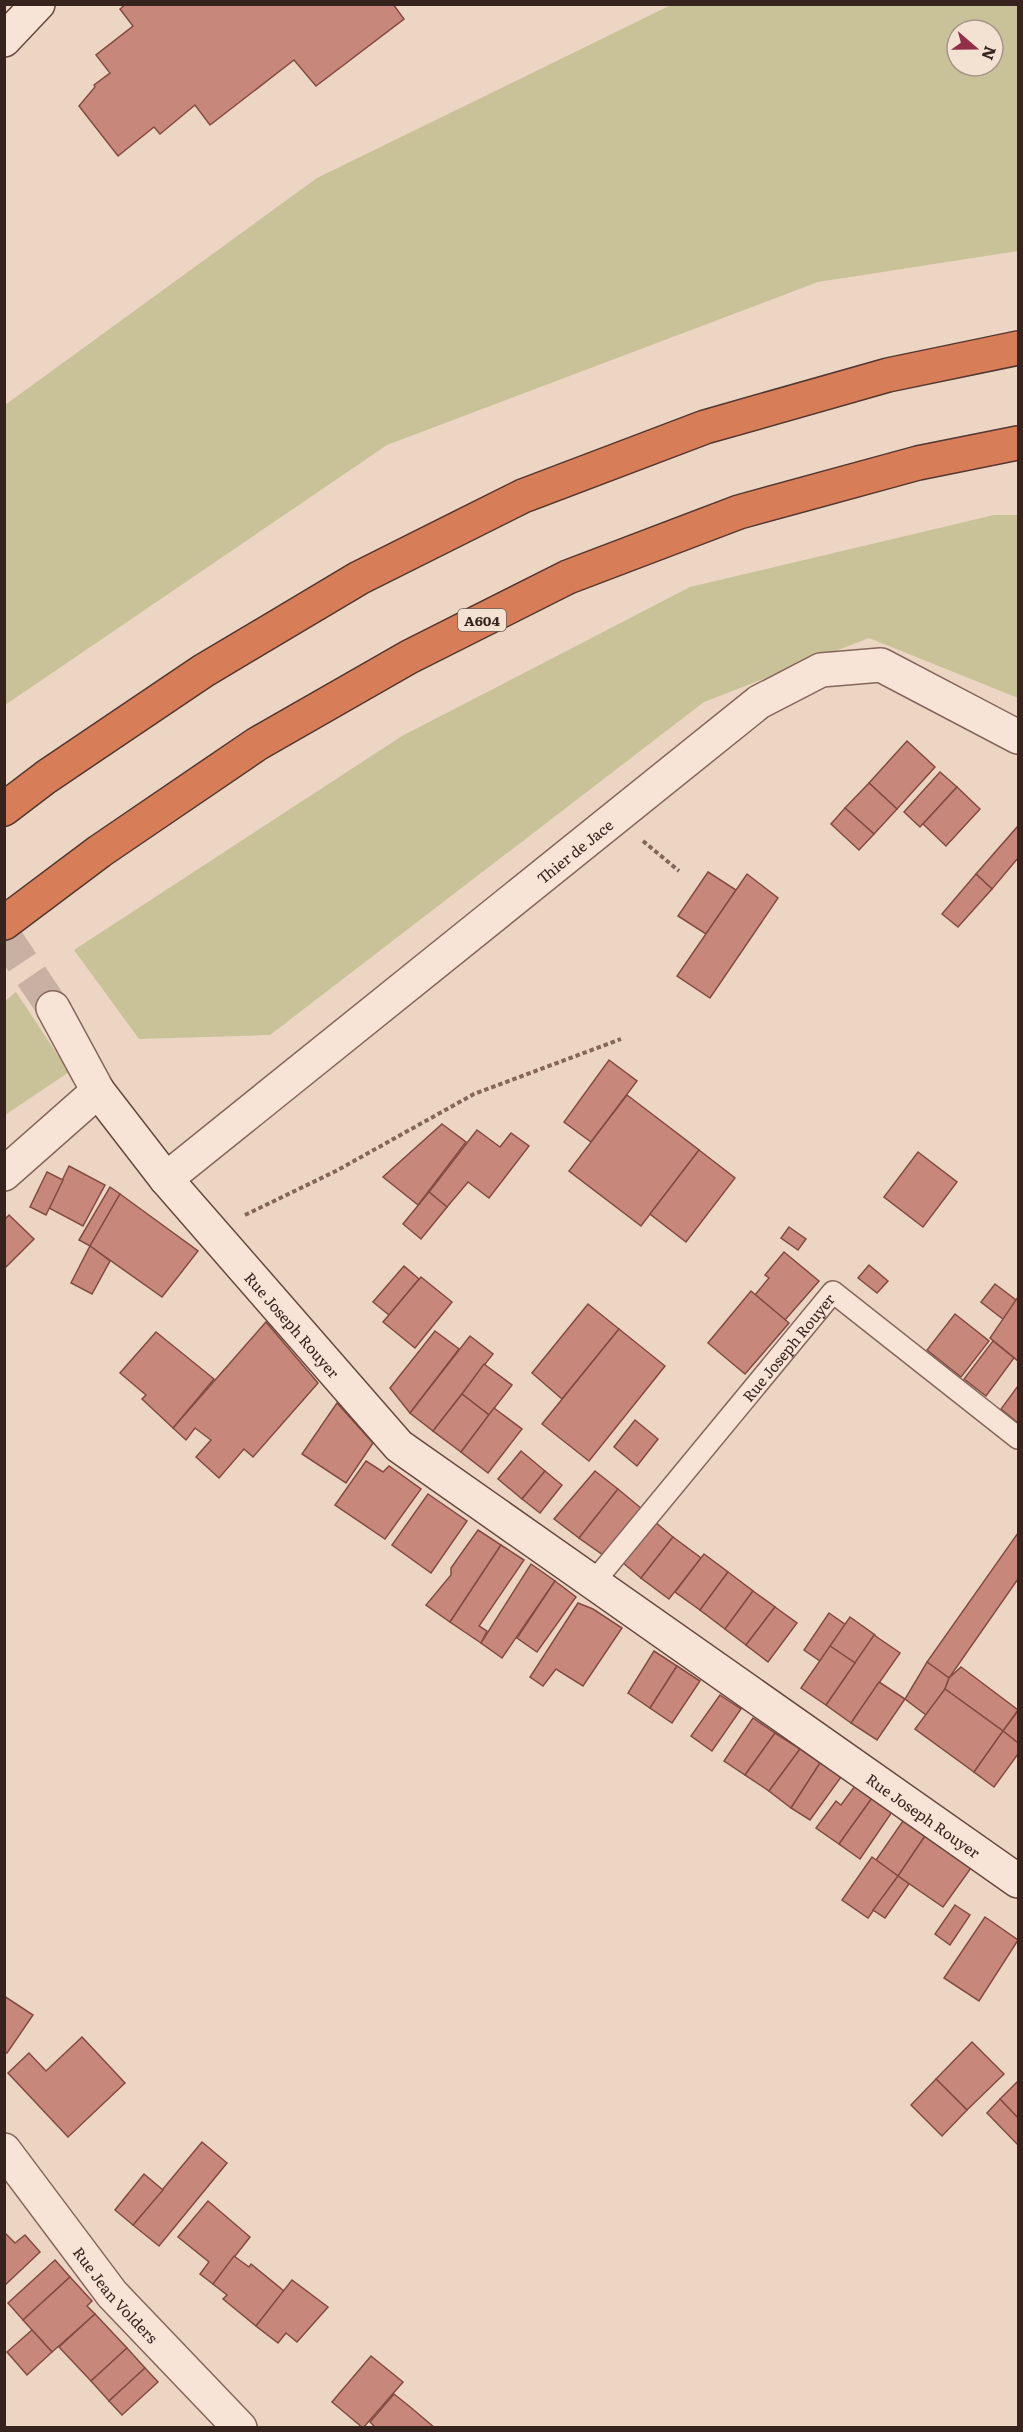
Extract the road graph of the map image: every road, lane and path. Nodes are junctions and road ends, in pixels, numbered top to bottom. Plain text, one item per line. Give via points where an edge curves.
1 (38, 4) edge
2 (4, 40) edge
3 (1018, 348) edge
4 (1018, 443) edge
5 (1018, 737) edge
6 (4, 809) edge
7 (614, 819) junction
8 (680, 871) dead end
9 (4, 923) edge
10 (53, 1008) tunnel mouth
11 (621, 1039) dead end
12 (98, 1090) junction
13 (4, 1174) edge
14 (166, 1179) junction
15 (211, 1231) junction
16 (1018, 1438) edge
17 (593, 1583) junction
18 (1018, 1881) edge
19 (4, 2150) edge
20 (240, 2427) edge

1 - 2 street
3 - 6 highway via 888,375 705,427 524,496 359,578 203,671
4 - 9 highway, A604 via 918,463 738,512 568,577 409,657 257,744 100,851
5 - 7 street, Thier de Jace via 881,665 820,669 759,702
7 - 8 path
7 - 14 street, Thier de Jace
10 - 12 street, Rue Joseph Rouyer
11 - 15 path via 474,1094 336,1171
12 - 13 street
12 - 14 street, Rue Joseph Rouyer
14 - 15 street, Rue Joseph Rouyer
15 - 17 street, Rue Joseph Rouyer via 399,1446
16 - 17 lane, Rue Joseph Rouyer via 833,1292
17 - 18 street, Rue Joseph Rouyer
19 - 20 street, Rue Jean Volders via 112,2294

